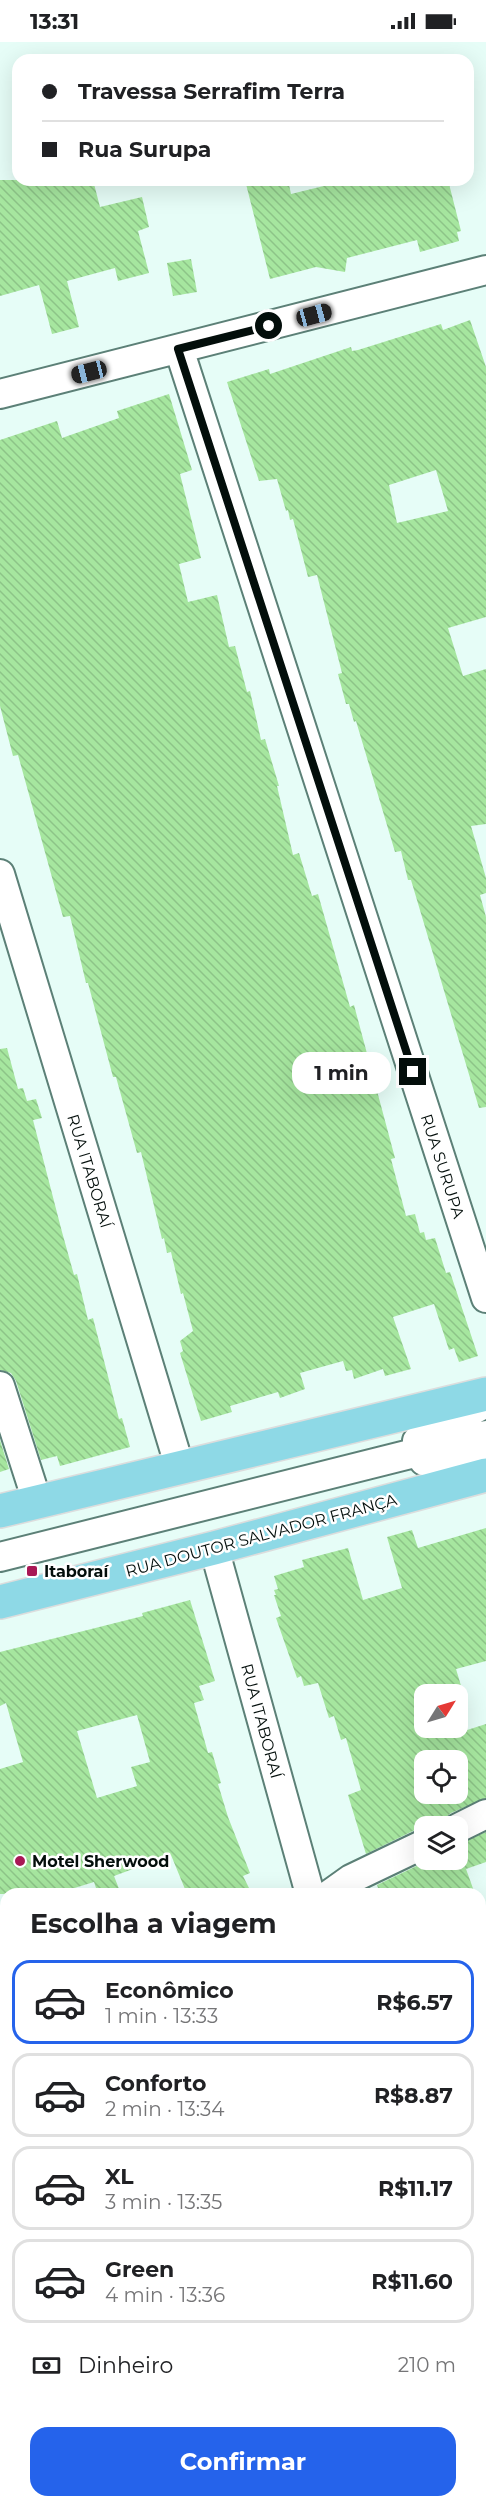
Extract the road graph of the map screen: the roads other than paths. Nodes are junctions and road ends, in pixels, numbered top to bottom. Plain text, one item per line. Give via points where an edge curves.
1 (486, 270) edge
2 (178, 349) junction
3 (0, 394) edge
4 (0, 874) edge
5 (486, 1298) edge
6 (0, 1386) edge
7 (486, 1394) edge
8 (486, 1403) edge
9 (486, 1435) edge
10 (383, 1460) junction
11 (486, 1461) edge
12 (180, 1468) junction
13 (486, 1475) edge
14 (37, 1501) junction
15 (0, 1511) edge
16 (214, 1548) junction
17 (0, 1557) edge
18 (0, 1602) edge
19 (486, 1814) edge
20 (468, 1823) edge
21 (414, 1849) edge
22 (308, 1888) edge
23 (338, 1888) edge

1 - 2 street
2 - 3 street
2 - 5 street, RUA SURUPA
4 - 12 street, RUA ITABORAÍ
6 - 14 street
7 - 12 main road
8 - 10 street
9 - 10 street
10 - 11 street
10 - 17 street
12 - 14 main road
13 - 16 main road, RUA DOUTOR SALVADOR FRANÇA
14 - 15 main road
16 - 18 main road, RUA DOUTOR SALVADOR FRANÇA
16 - 22 street, RUA ITABORAÍ
19 - 20 street
21 - 23 street

